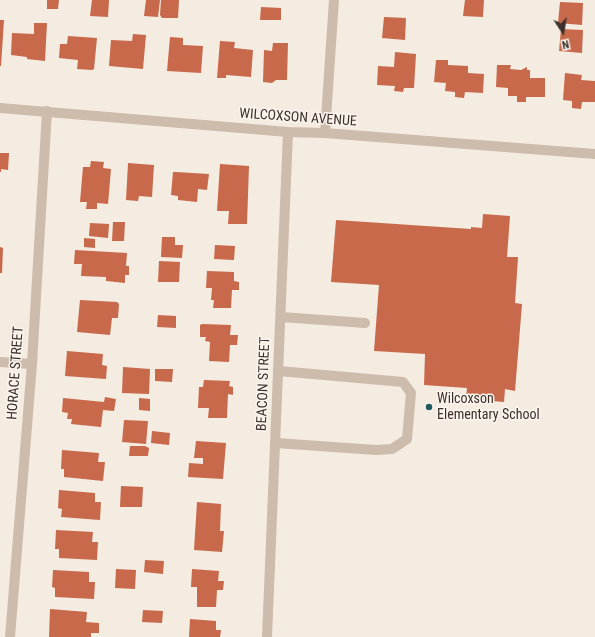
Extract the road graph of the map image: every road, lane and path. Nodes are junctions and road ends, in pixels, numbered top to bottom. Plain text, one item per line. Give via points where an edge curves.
1 (334, 0) edge
2 (0, 108) edge
3 (47, 112) junction
4 (288, 132) junction
5 (325, 133) junction
6 (595, 154) edge
7 (281, 317) junction
8 (365, 323) dead end
9 (0, 362) edge
10 (32, 364) junction
11 (279, 371) junction
12 (276, 443) junction
13 (10, 637) edge
14 (267, 637) edge

1 - 5 street
2 - 3 street, WILCOXSON AVENUE
3 - 4 street, WILCOXSON AVENUE
3 - 10 street, HORACE STREET
4 - 5 street, WILCOXSON AVENUE
4 - 7 street, BEACON STREET
5 - 6 street, WILCOXSON AVENUE
7 - 8 street
7 - 11 street, BEACON STREET
9 - 10 street
10 - 13 street, HORACE STREET
11 - 12 street, BEACON STREET
11 - 12 street via 403,382 412,393 407,439 392,449
12 - 14 street, BEACON STREET

